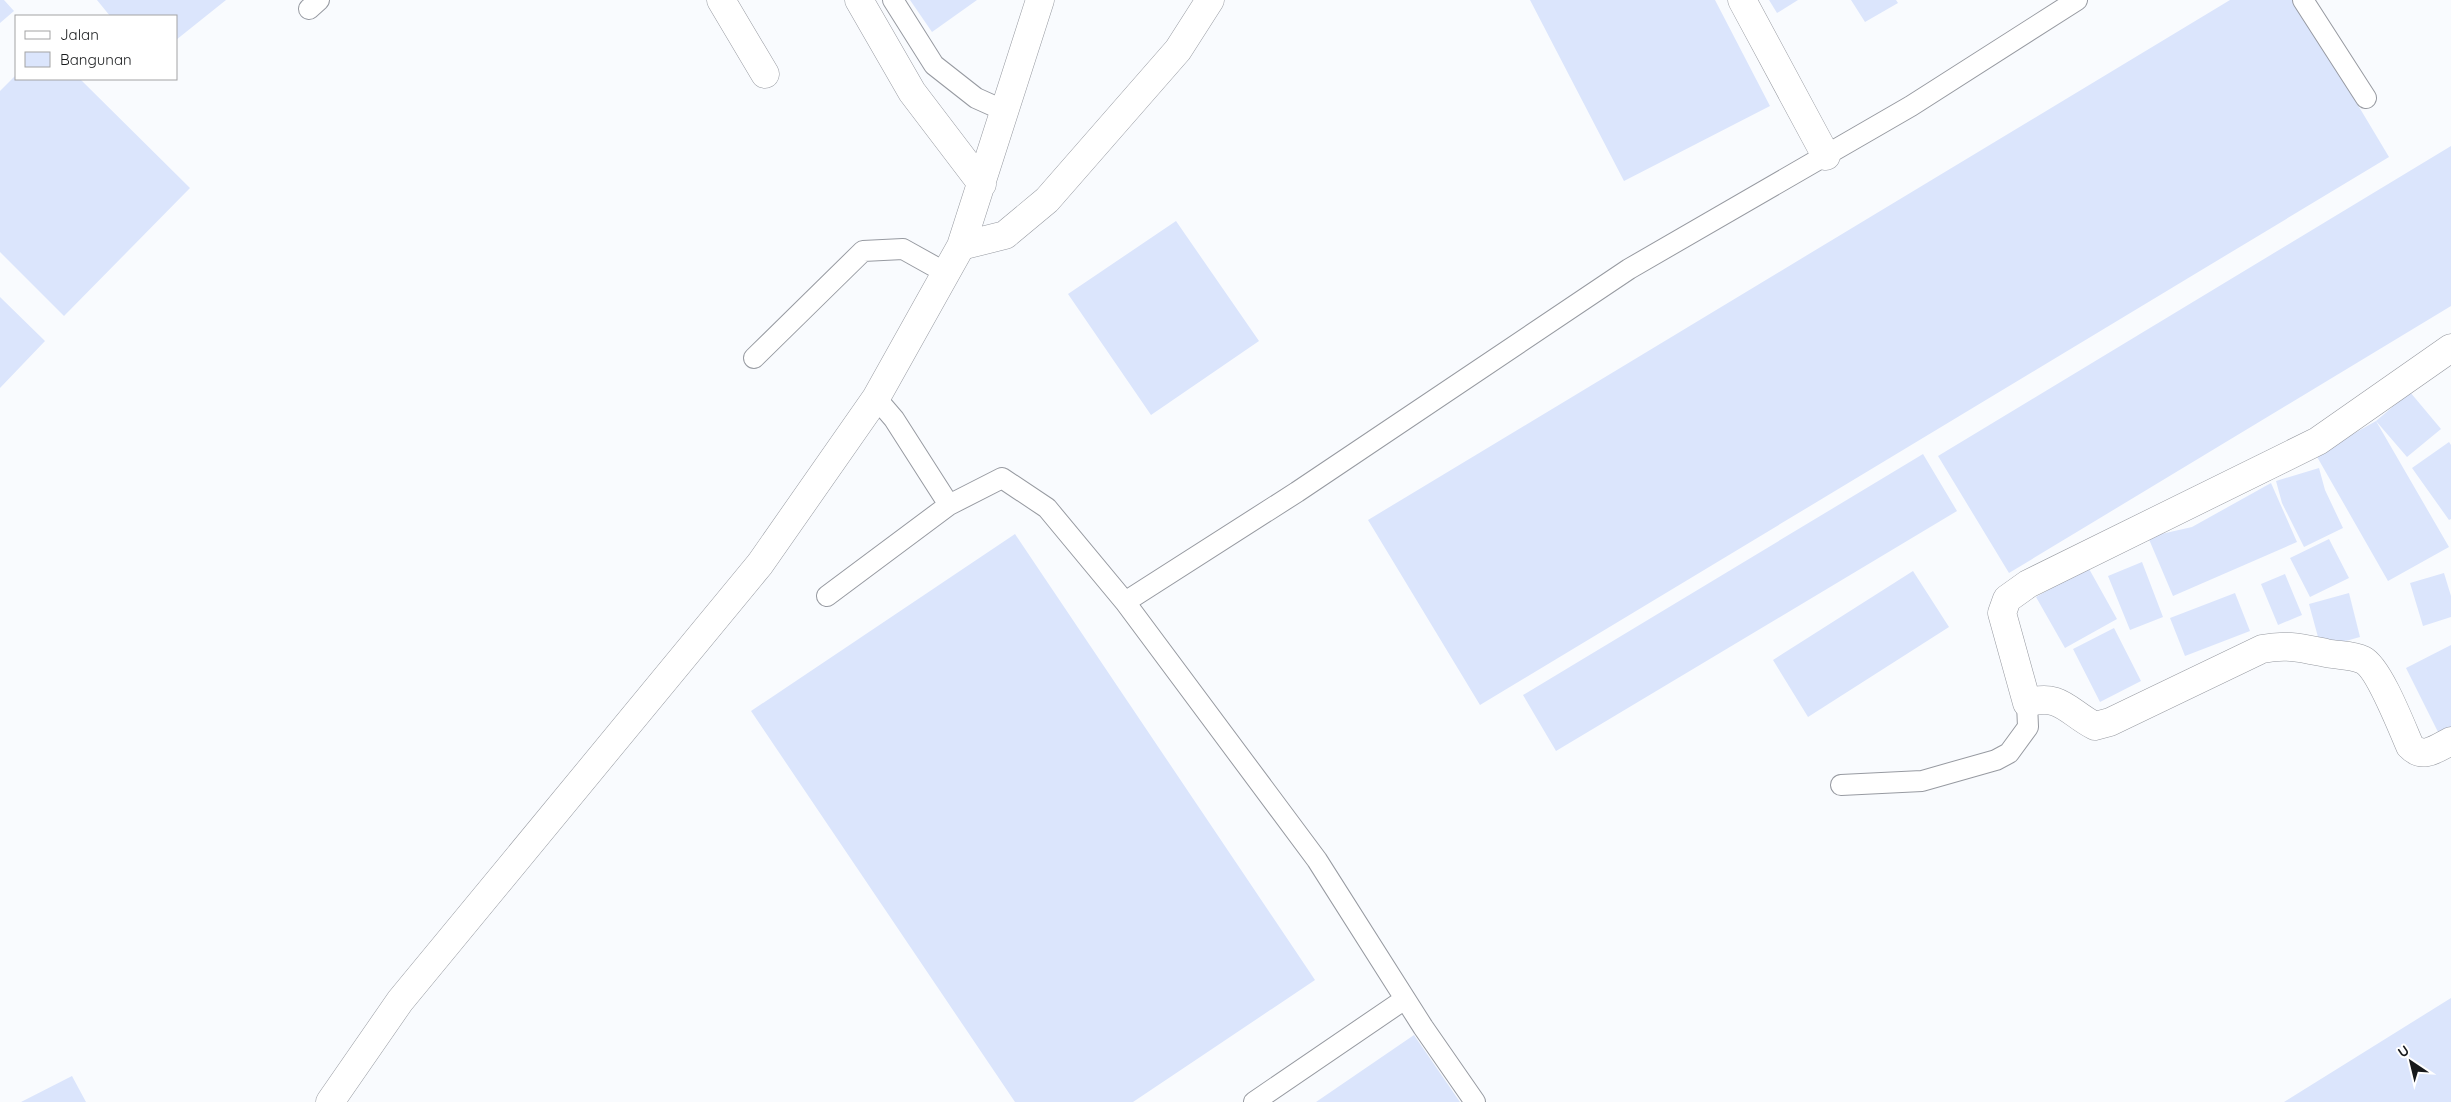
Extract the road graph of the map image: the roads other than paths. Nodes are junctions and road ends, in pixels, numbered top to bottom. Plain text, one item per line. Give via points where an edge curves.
1 (721, 0) edge
2 (859, 0) edge
3 (893, 0) edge
4 (1040, 0) edge
5 (1210, 0) edge
6 (1742, 0) edge
7 (2077, 0) edge
8 (2303, 0) edge
9 (765, 74) dead end
10 (2366, 98) dead end
11 (1005, 111) junction
12 (1826, 156) junction
13 (982, 184) junction
14 (961, 246) junction
15 (946, 273) junction
16 (2451, 348) edge
17 (754, 358) dead end
18 (876, 398) junction
19 (950, 505) junction
20 (827, 596) dead end
21 (1125, 602) junction
22 (2027, 703) junction
23 (2451, 741) edge
24 (1841, 786) dead end
25 (1405, 998) junction
26 (330, 1102) edge
27 (1254, 1102) edge
28 (1475, 1102) edge

1 - 9 street
2 - 13 street via 912,92
3 - 11 lane via 934,64 976,98
4 - 11 street
5 - 14 street via 1178,50 1048,200 1005,235
6 - 12 street
7 - 12 lane
8 - 10 lane
11 - 13 street
12 - 21 lane via 1629,269 1306,487
13 - 14 street
14 - 15 street
15 - 17 lane via 903,249 863,251
15 - 18 street
16 - 22 street via 2318,442 2028,584 2007,599 2002,613
18 - 19 lane via 894,419
18 - 26 street via 760,564 400,1001
19 - 20 lane
19 - 21 lane via 1002,478 1047,508
21 - 25 lane via 1317,860
22 - 23 street via 2040,698 2055,701 2096,726 2262,649 2282,645 2364,660 2376,673 2416,753 2425,754
22 - 24 lane via 2028,728 2009,754 1996,760 1922,781
25 - 27 lane
25 - 28 lane

